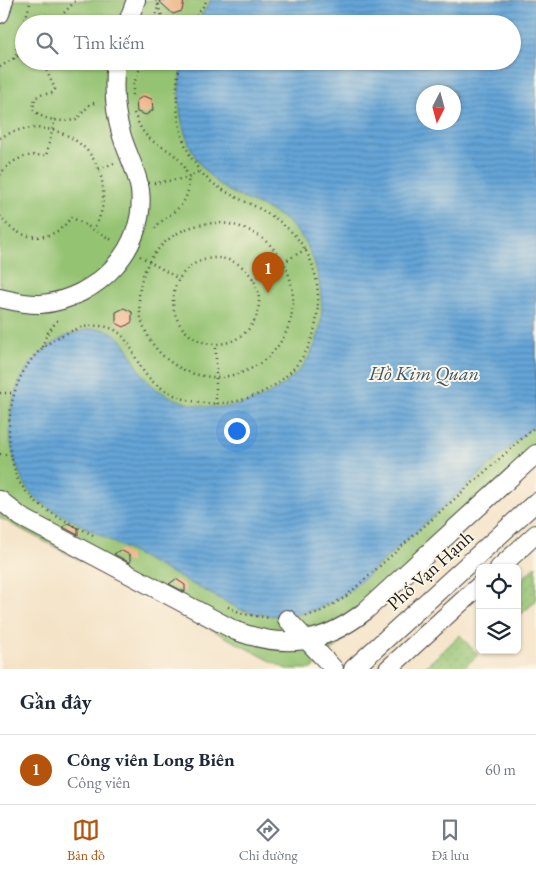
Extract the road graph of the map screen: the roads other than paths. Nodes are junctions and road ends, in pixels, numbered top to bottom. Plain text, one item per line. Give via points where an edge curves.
1 (4, 0) edge
2 (136, 0) edge
3 (0, 14) edge
4 (130, 15) edge
5 (115, 70) edge
6 (0, 298) edge
7 (536, 454) edge
8 (0, 500) edge
9 (536, 502) edge
10 (536, 534) edge
11 (503, 564) edge
12 (476, 589) edge
13 (287, 619) road end
14 (307, 640) junction
15 (334, 669) edge
16 (353, 669) edge
17 (388, 669) edge

1 - 3 street
2 - 4 street
5 - 6 street via 113,82 123,103 120,132 138,185 137,253 122,258 91,288 69,298 41,304
7 - 14 street via 364,612 339,630
8 - 14 street via 21,517 236,631 267,640
9 - 16 street, Phố Vạn Hạnh
10 - 11 street
12 - 17 street
13 - 14 street
14 - 15 street

